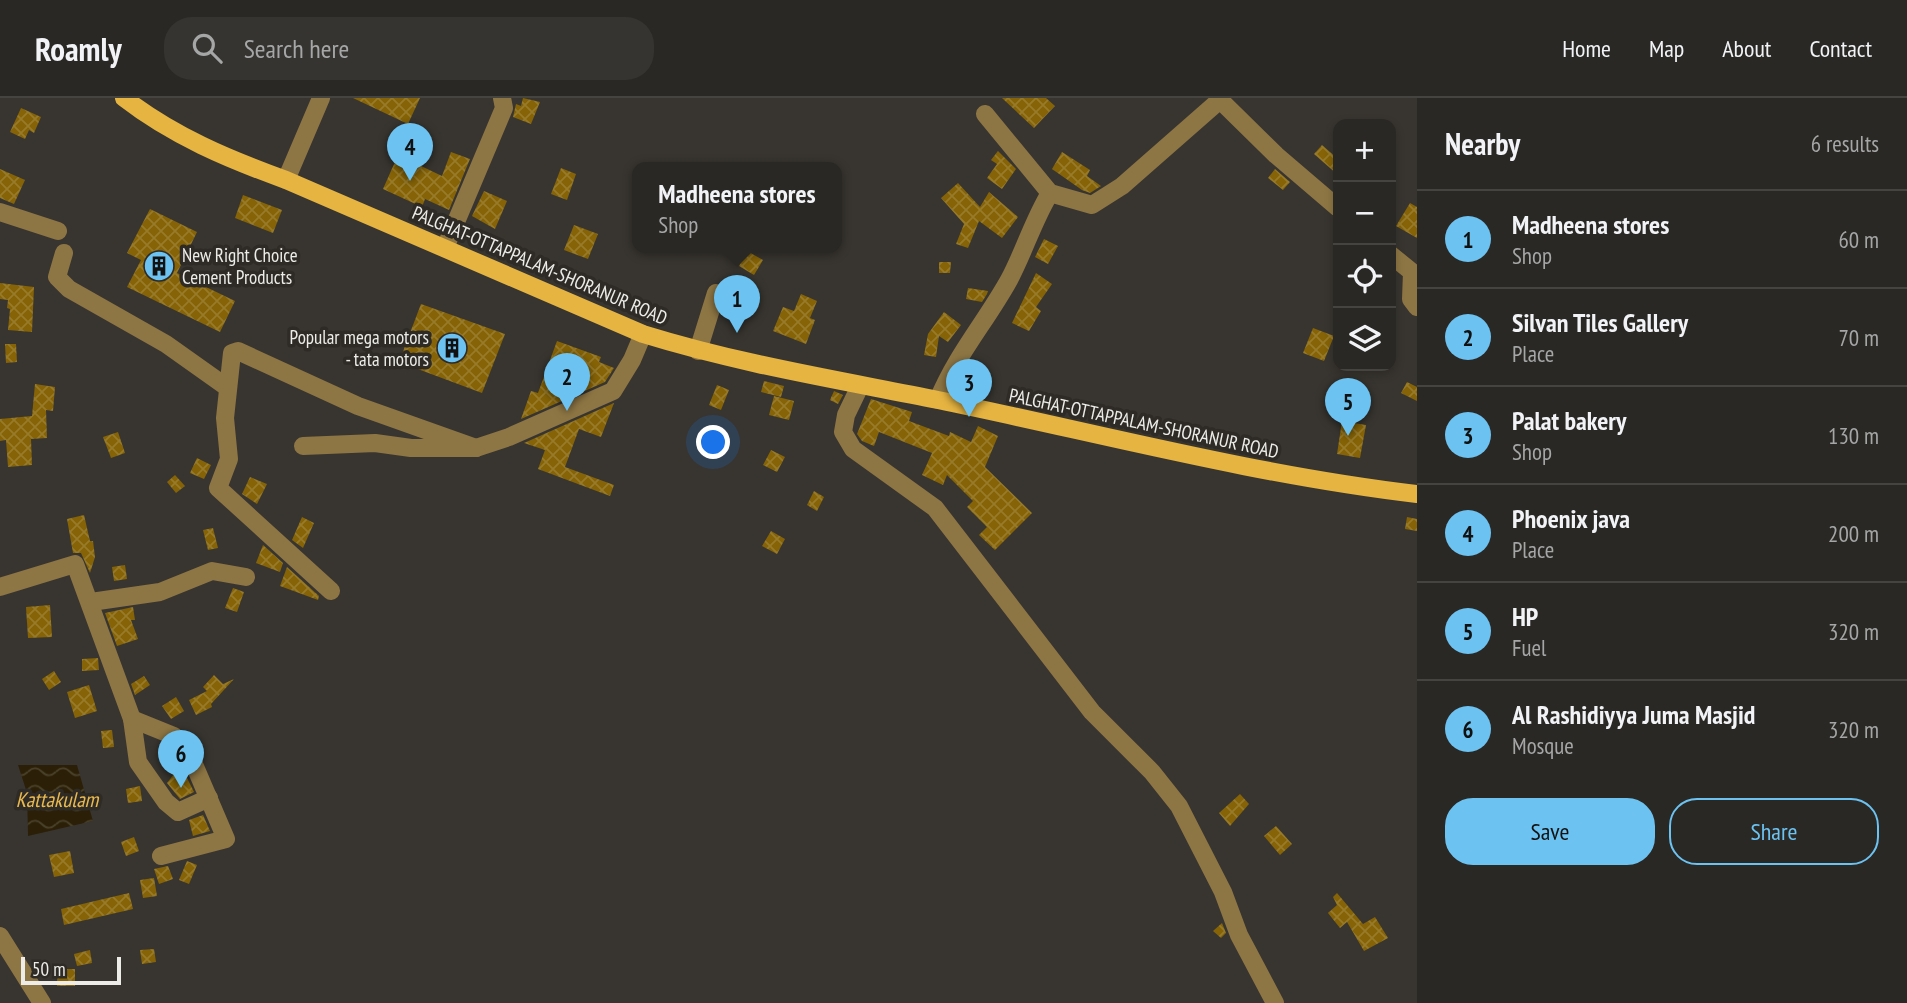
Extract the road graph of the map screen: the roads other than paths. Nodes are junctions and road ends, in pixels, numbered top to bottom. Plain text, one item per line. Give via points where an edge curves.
1 (124, 98) edge
2 (321, 98) edge
3 (1219, 99) edge
4 (501, 110) edge
5 (985, 114) dead end
6 (286, 180) junction
7 (1050, 193) junction
8 (1333, 204) edge
9 (0, 212) edge
10 (58, 231) dead end
11 (445, 248) junction
12 (64, 253) dead end
13 (1396, 259) edge
14 (716, 293) dead end
15 (1417, 307) edge
16 (643, 334) junction
17 (698, 351) junction
18 (860, 386) junction
19 (228, 388) junction
20 (938, 400) junction
21 (303, 446) dead end
22 (475, 448) junction
23 (1417, 494) edge
24 (246, 577) dead end
25 (0, 587) edge
26 (331, 591) dead end
27 (91, 602) junction
28 (132, 719) junction
29 (209, 798) junction
30 (161, 856) dead end
31 (0, 936) edge
32 (42, 1003) edge
33 (1275, 1003) edge

1 - 6 main road, PALGHAT-OTTAPPALAM-SHORANUR ROAD via 180,135
2 - 6 street
3 - 7 street via 1122,186 1092,205
3 - 8 street
4 - 11 street
5 - 7 street
6 - 11 main road, PALGHAT-OTTAPPALAM-SHORANUR ROAD
7 - 20 street via 1009,280 952,366
9 - 10 street
11 - 16 main road, PALGHAT-OTTAPPALAM-SHORANUR ROAD
12 - 19 street via 57,277 69,289 166,344
13 - 15 street via 1412,272 1412,299
14 - 17 street
16 - 17 main road, PALGHAT-OTTAPPALAM-SHORANUR ROAD
16 - 22 street via 613,391
17 - 18 main road, PALGHAT-OTTAPPALAM-SHORANUR ROAD
18 - 20 main road, PALGHAT-OTTAPPALAM-SHORANUR ROAD
18 - 33 street via 843,432 853,449 935,508 1092,712 1179,806
19 - 22 street via 232,353 238,351 358,406
19 - 26 street via 229,459 218,488
20 - 23 main road, PALGHAT-OTTAPPALAM-SHORANUR ROAD via 1216,462 1338,485
21 - 22 street via 375,443
24 - 27 street via 212,570 160,592
25 - 27 street via 75,564
27 - 28 street
28 - 29 street via 174,736 193,762
28 - 29 street via 138,762 166,802 178,812
29 - 30 street via 226,839
31 - 32 street

